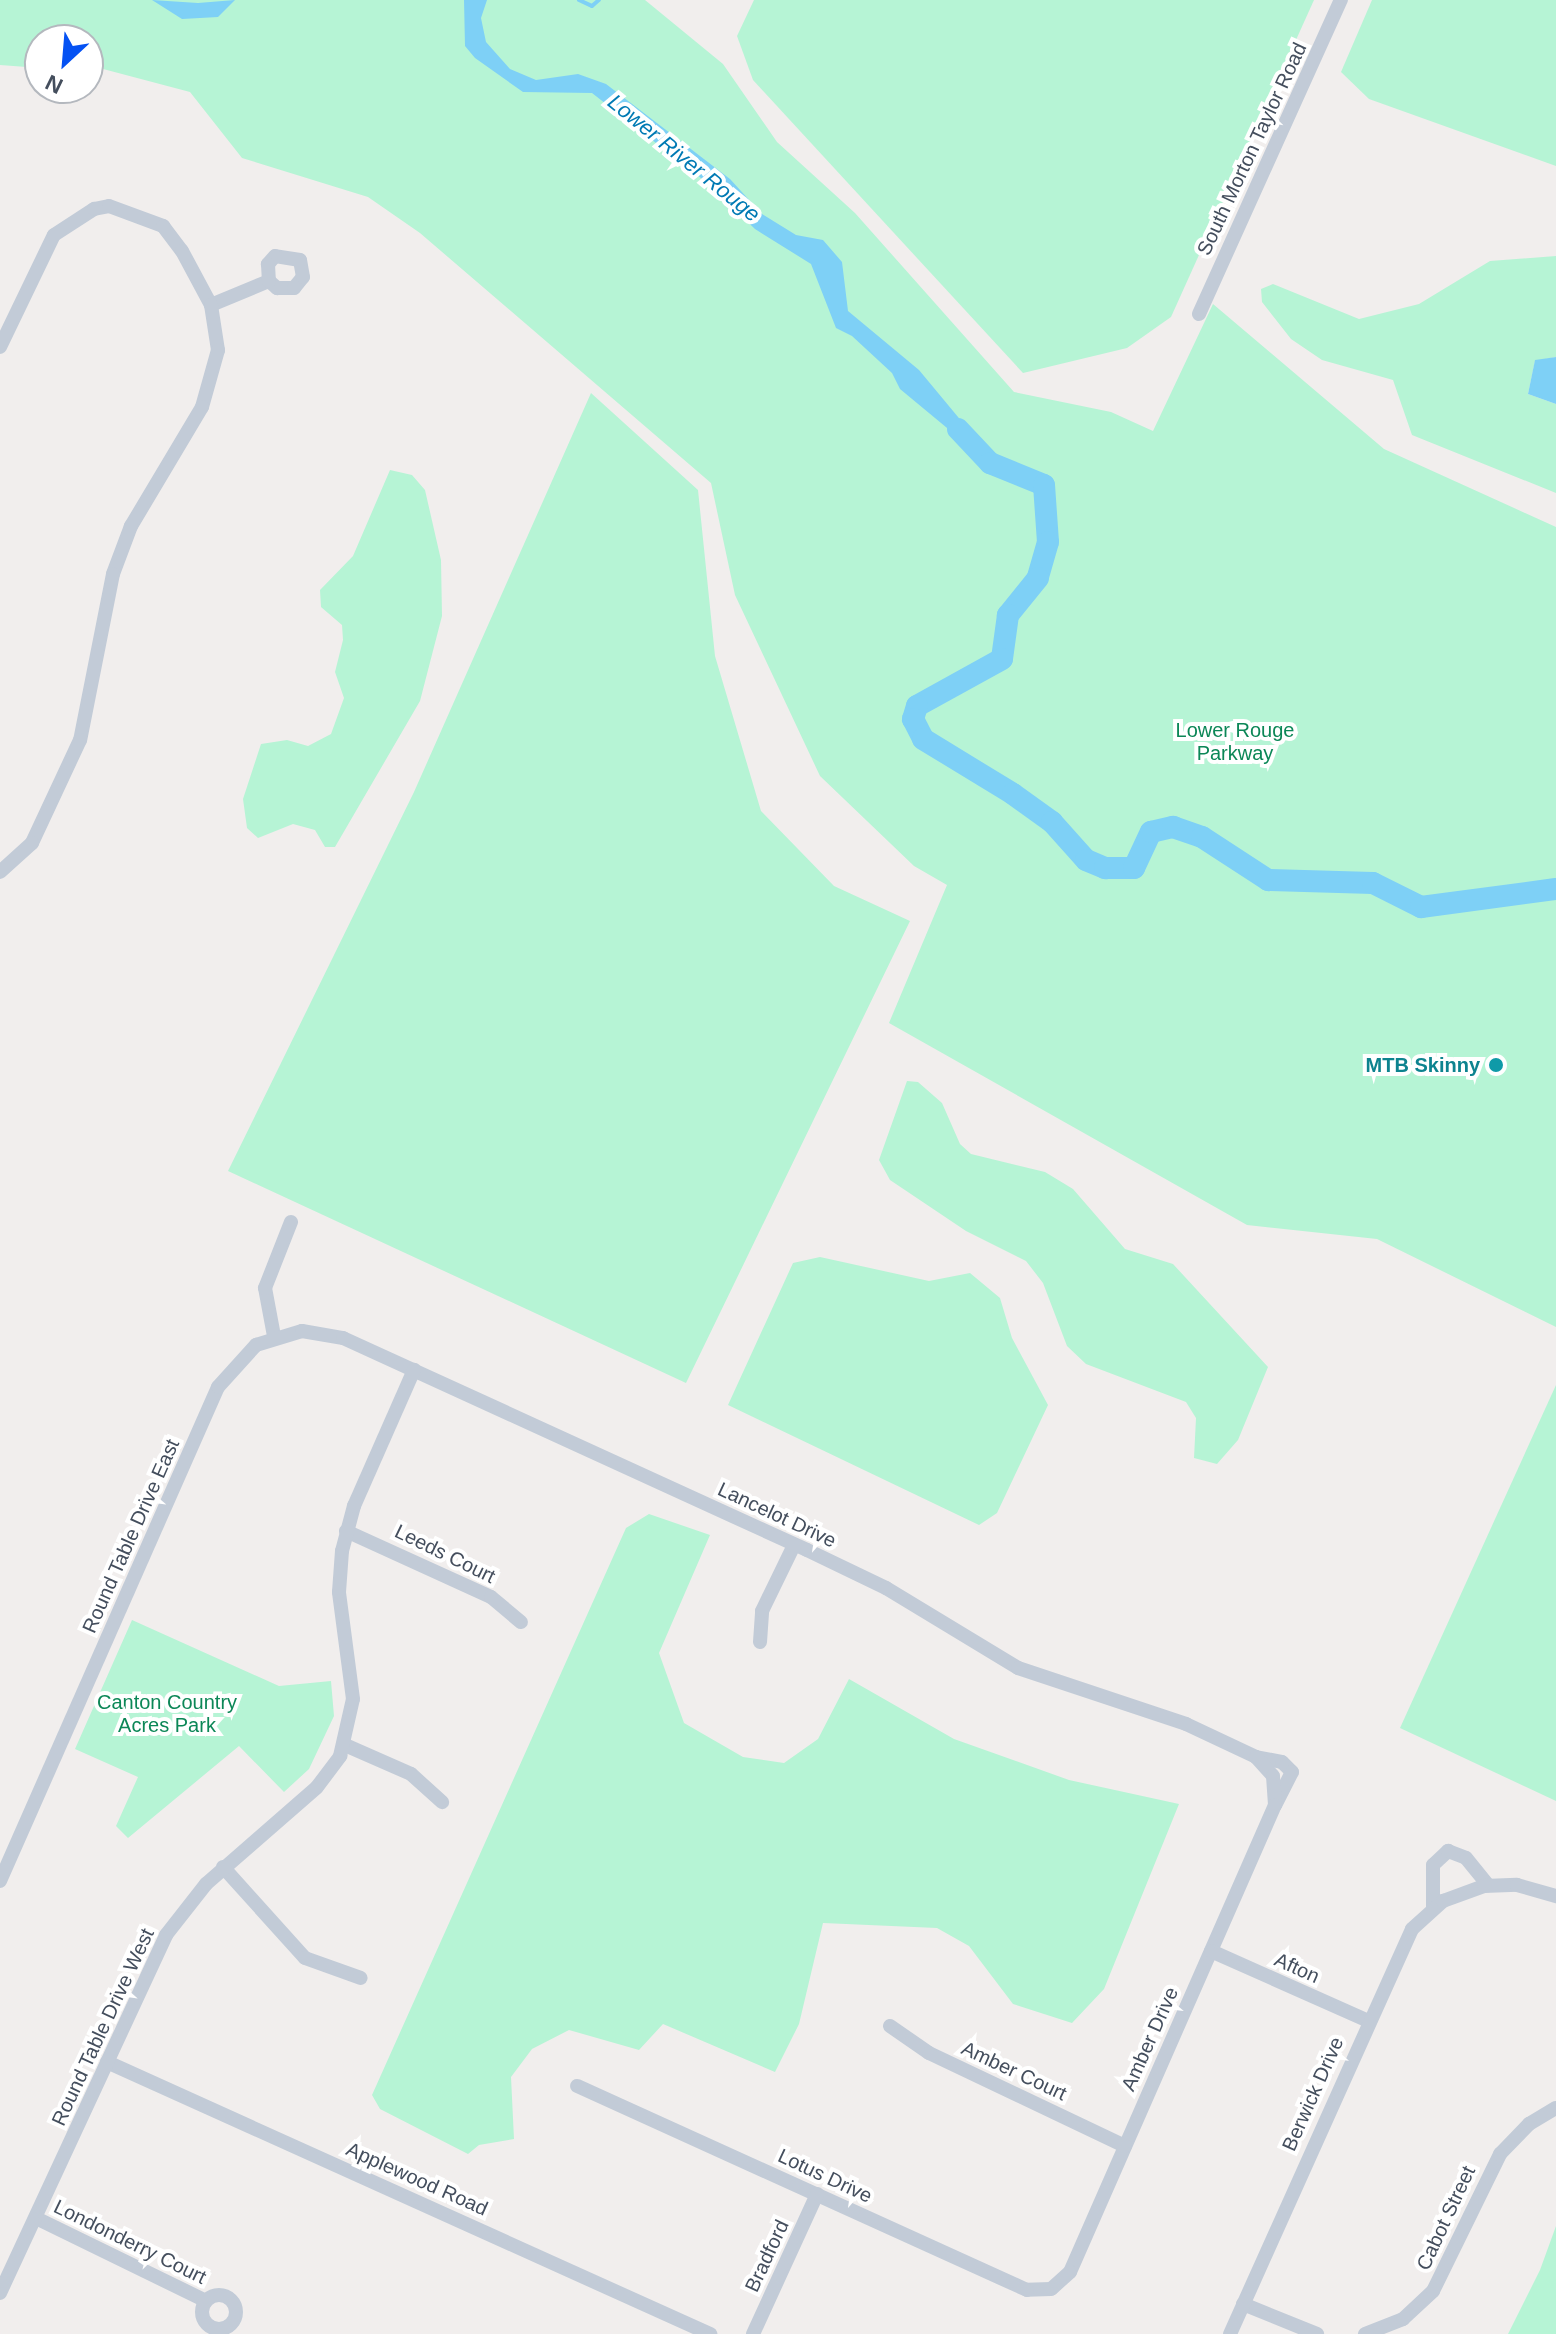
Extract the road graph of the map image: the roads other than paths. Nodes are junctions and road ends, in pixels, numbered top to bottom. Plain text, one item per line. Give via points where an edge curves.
1 (1341, 0) edge
2 (269, 281) dead end
3 (211, 305) junction
4 (1199, 314) dead end
5 (0, 347) edge
6 (0, 872) edge
7 (291, 1222) dead end
8 (274, 1336) junction
9 (414, 1370) junction
10 (346, 1531) junction
11 (794, 1545) junction
12 (521, 1622) dead end
13 (760, 1642) dead end
14 (345, 1745) junction
15 (1256, 1757) junction
16 (1292, 1772) joint
17 (1274, 1780) joint
18 (442, 1802) dead end
19 (1275, 1805) junction
20 (223, 1867) junction
21 (0, 1881) edge
22 (1488, 1885) junction
23 (1556, 1896) edge
24 (1433, 1909) junction
25 (1211, 1951) junction
26 (361, 1978) dead end
27 (1368, 2021) junction
28 (890, 2026) dead end
29 (107, 2062) junction
30 (577, 2086) dead end
31 (1556, 2108) edge
32 (1125, 2146) junction
33 (817, 2194) junction
34 (38, 2219) junction
35 (1057, 2286) joint
36 (0, 2293) edge
37 (206, 2301) dead end
38 (1243, 2304) junction
39 (710, 2334) edge
40 (753, 2334) edge
41 (1230, 2334) edge
42 (1317, 2334) edge
43 (1365, 2334) edge

1 - 4 street, South Morton Taylor Road
2 - 3 street
3 - 5 street via 163,226 136,212 94,209 54,235
3 - 6 street via 215,375 121,550 80,740 32,843
7 - 8 street via 265,1288
8 - 9 street, Lancelot Drive via 329,1333
8 - 21 street, Round Table Drive East via 241,1356 218,1387
9 - 10 street, Round Table Drive West
9 - 11 street, Lancelot Drive
10 - 12 street, Leeds Court via 458,1579
10 - 14 street, Round Table Drive West via 339,1592 353,1699
11 - 13 street via 762,1611
11 - 15 street, Lancelot Drive via 886,1588 1018,1668 1171,1717
14 - 18 street via 411,1774
14 - 20 street, Round Table Drive West via 317,1787
15 - 16 street, Lancelot Drive via 1282,1762
15 - 17 street, Lancelot Drive
16 - 19 street, Amber Drive
17 - 19 street, Amber Drive
19 - 25 street, Amber Drive
20 - 26 street via 305,1958
20 - 29 street, Round Table Drive West via 166,1935
22 - 23 street, Berwick Drive via 1517,1885
22 - 24 street, Berwick Drive via 1461,1892
22 - 24 street via 1466,1858 1448,1851 1433,1865
24 - 27 street, Berwick Drive via 1403,1943
25 - 27 street, Afton
25 - 32 street, Amber Drive
27 - 38 street, Berwick Drive
28 - 32 street, Amber Court via 929,2053
29 - 34 street, Round Table Drive West
29 - 39 street, Applewood Road
30 - 33 street, Lotus Drive
31 - 43 street, Cabot Street via 1529,2124 1500,2154 1433,2291 1403,2319
32 - 35 street, Amber Drive via 1070,2272
33 - 35 street, Lotus Drive via 1027,2290
33 - 40 street, Bradford
34 - 36 street, Round Table Drive West
34 - 37 street, Londonderry Court
38 - 41 street, Berwick Drive
38 - 42 street

